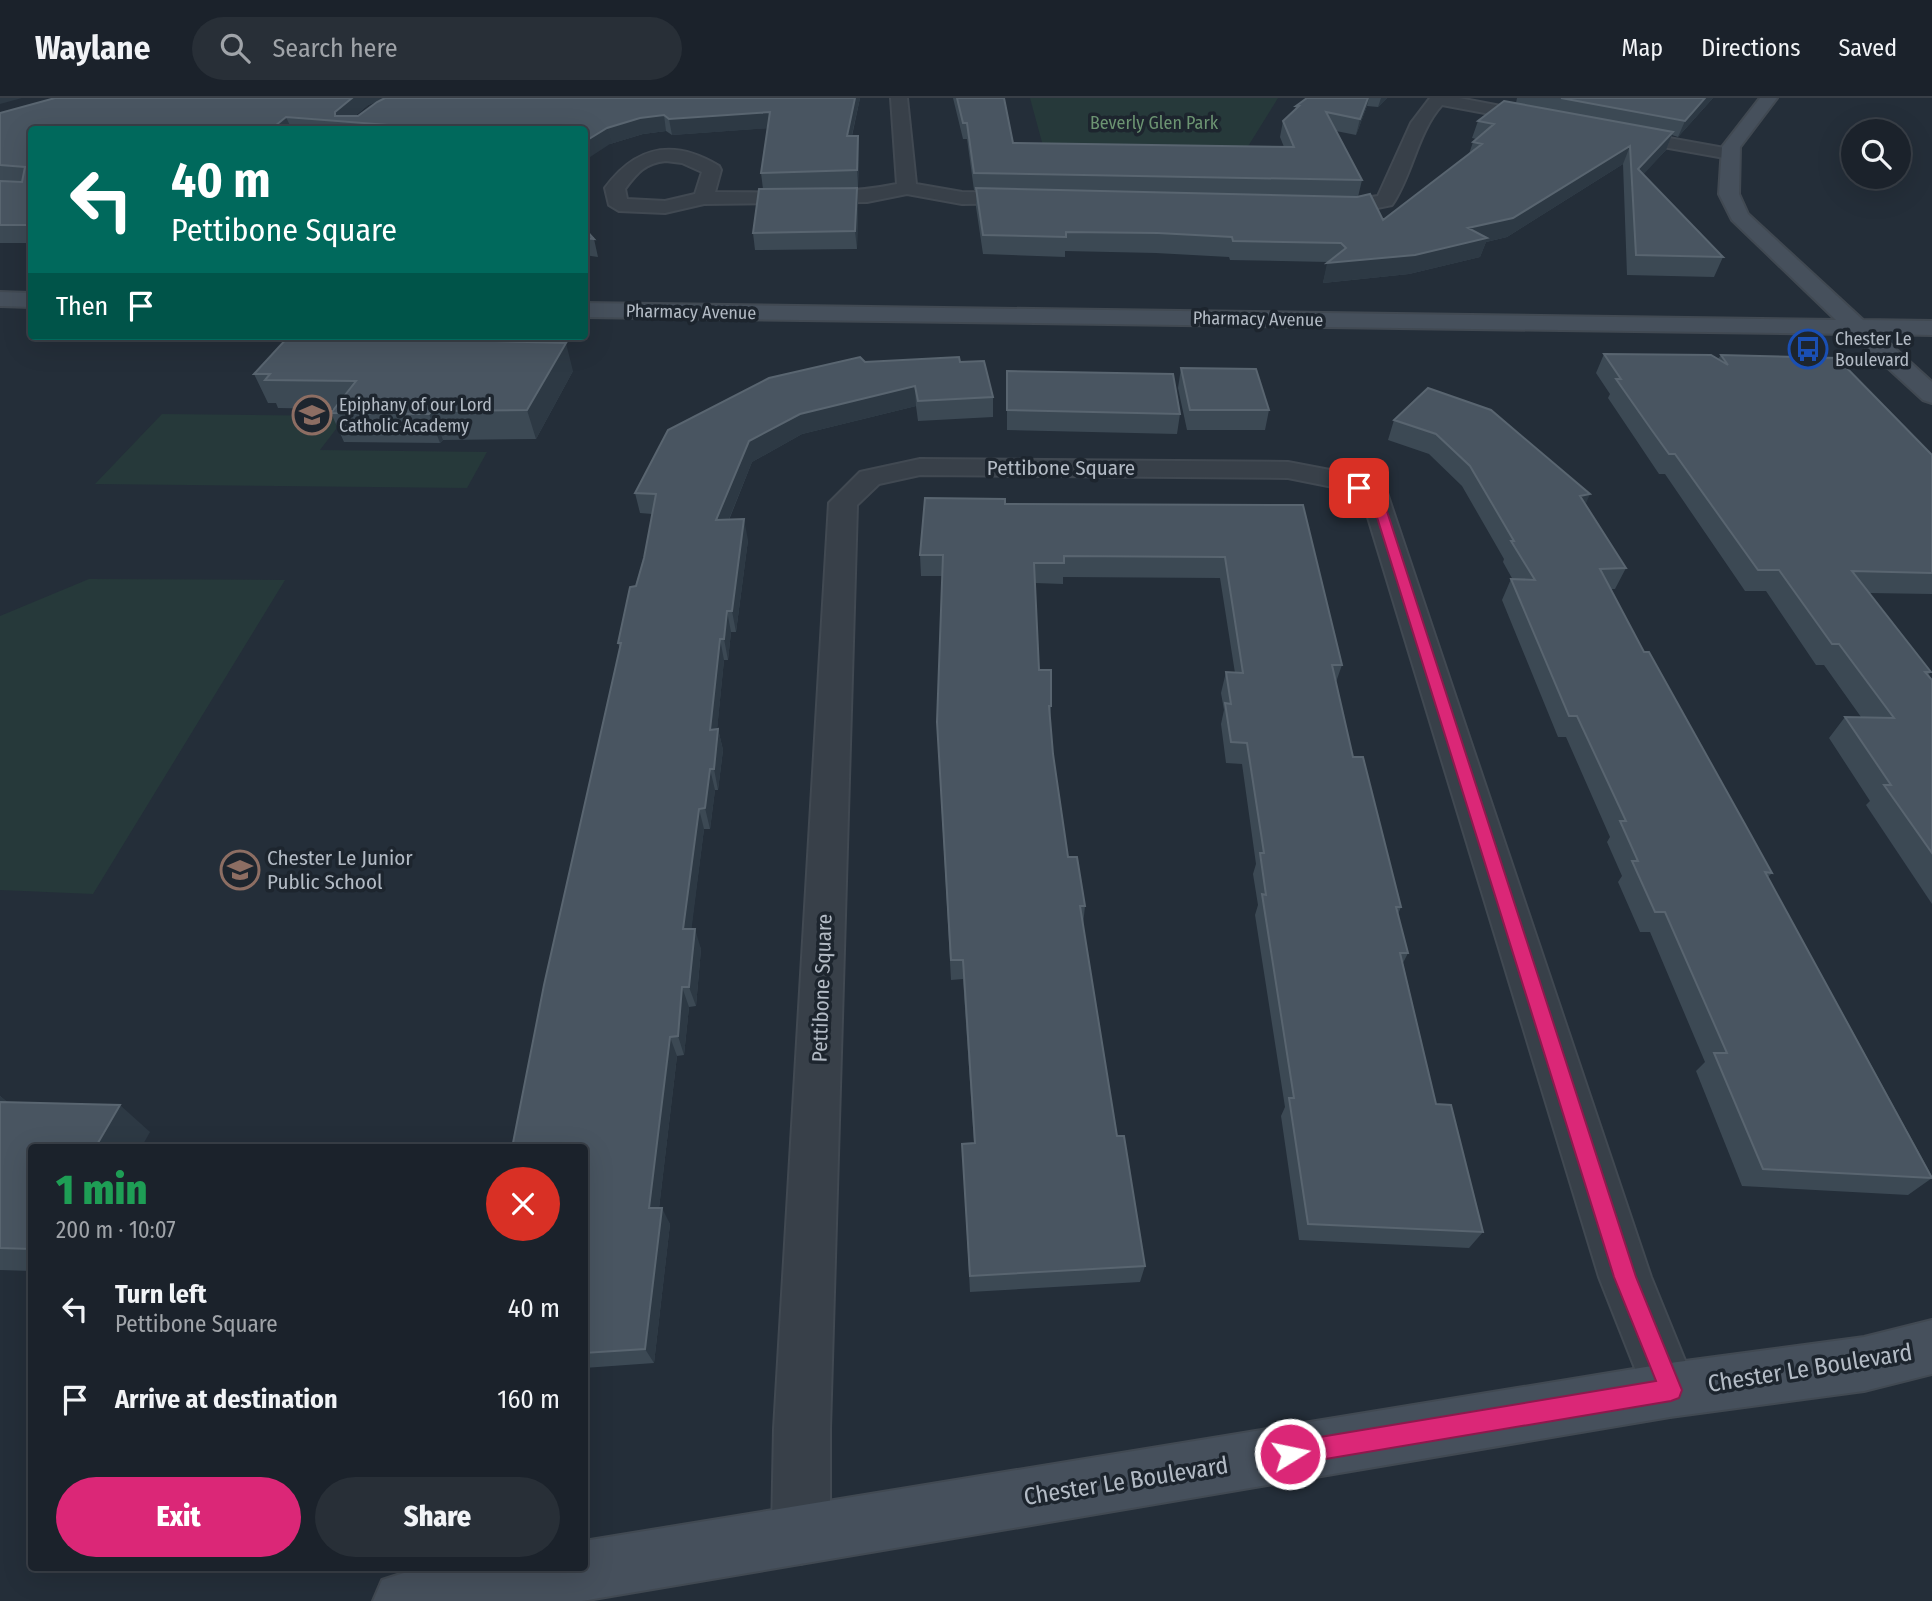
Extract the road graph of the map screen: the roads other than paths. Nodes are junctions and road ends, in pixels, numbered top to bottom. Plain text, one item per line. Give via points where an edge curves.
1 (899, 98) edge
2 (1439, 98) edge
3 (1769, 98) edge
4 (1555, 121) edge
5 (1596, 129) edge
6 (1730, 154) junction
7 (907, 188) junction
8 (704, 198) junction
9 (1046, 200) edge
10 (1311, 206) edge
11 (0, 299) edge
12 (28, 300) edge
13 (588, 310) edge
14 (1856, 326) junction
15 (1932, 328) edge
16 (1932, 395) edge
17 (1932, 1348) edge
18 (1671, 1390) junction
19 (800, 1535) junction
20 (588, 1570) edge
21 (583, 1571) edge
22 (403, 1601) edge

1 - 7 street
2 - 4 street
2 - 10 street via 1422,115 1399,183 1385,201 1353,207
3 - 6 street
5 - 6 street
6 - 14 street via 1729,194 1739,216
7 - 8 street via 867,196
7 - 9 street via 962,198
8 - 8 street via 712,170 698,159 666,156 638,162 615,188 619,205 665,207
11 - 12 street
13 - 14 street, Pharmacy Avenue
14 - 15 street, Pharmacy Avenue
14 - 16 street
17 - 18 street, Chester Le Boulevard via 1864,1364
18 - 19 street, Chester Le Boulevard
18 - 19 street, Pettibone Square via 1625,1277 1376,496 1342,480 1287,470 920,467 870,478 843,503
19 - 20 street, Chester Le Boulevard
21 - 22 street, Chester Le Boulevard

